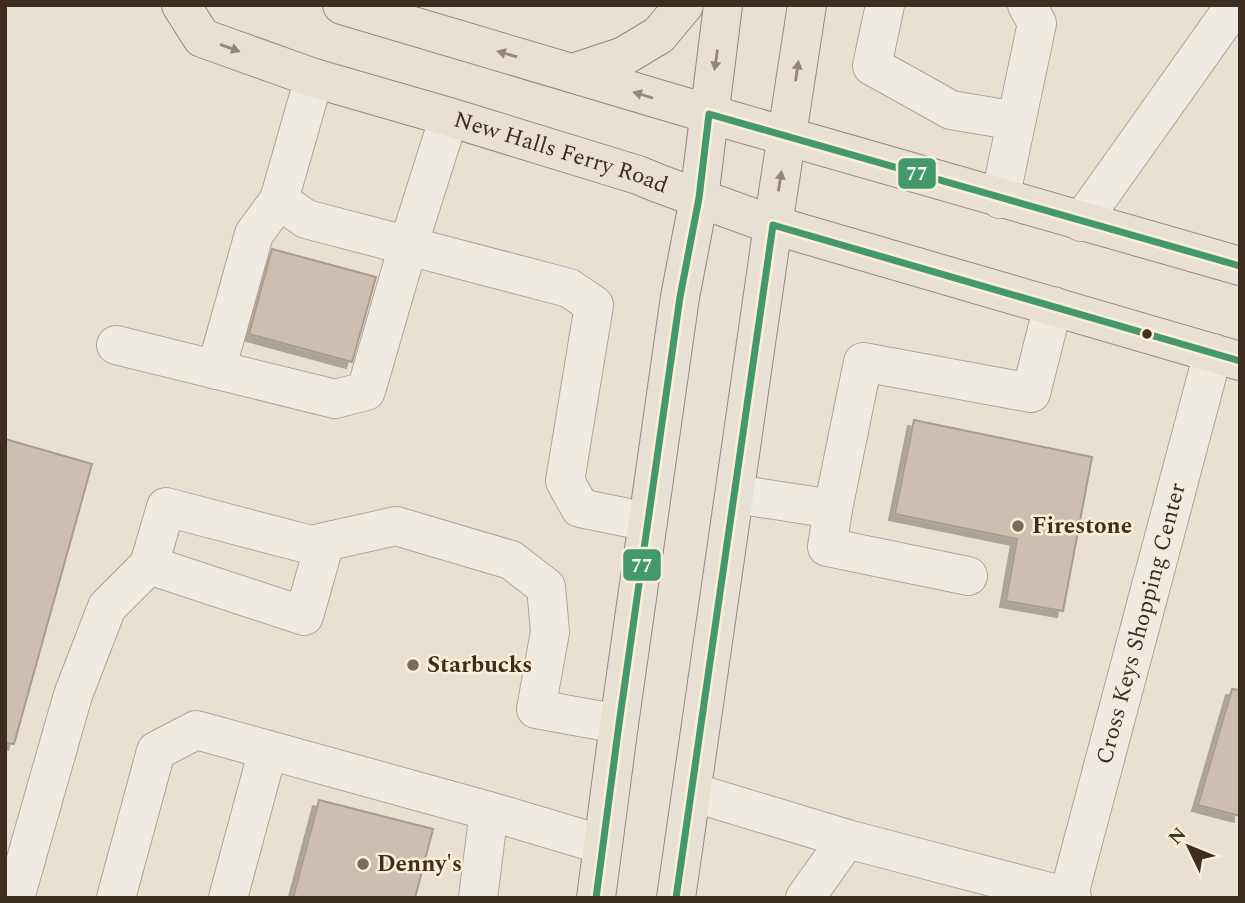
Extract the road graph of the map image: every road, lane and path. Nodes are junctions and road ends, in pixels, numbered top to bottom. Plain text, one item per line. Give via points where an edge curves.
1 (181, 5) edge
2 (684, 5) edge
3 (723, 5) edge
4 (807, 5) edge
5 (884, 5) edge
6 (1027, 5) edge
7 (1236, 5) edge
8 (364, 9) edge
9 (573, 73) junction
10 (314, 78) junction
11 (709, 114) junction
12 (449, 117) junction
13 (1016, 121) junction
14 (788, 136) junction
15 (699, 198) junction
16 (1000, 199) junction
17 (279, 200) junction
18 (1081, 222) junction
19 (773, 225) junction
20 (408, 246) junction
21 (1240, 266) edge
22 (1053, 306) junction
23 (116, 345) dead end
24 (1227, 357) edge
25 (216, 370) junction
26 (734, 494) junction
27 (833, 509) junction
28 (648, 522) junction
29 (325, 542) junction
30 (149, 565) junction
31 (968, 576) dead end
32 (619, 724) junction
33 (268, 750) junction
34 (692, 792) junction
35 (489, 811) junction
36 (846, 839) junction
37 (603, 845) junction
38 (1069, 897) edge
39 (15, 898) edge
40 (116, 898) edge
41 (229, 898) edge
42 (478, 898) edge
43 (596, 898) edge
44 (676, 898) edge
45 (805, 898) edge

1 -> 10 main road, New Halls Ferry Road via 202,38
2 - 9 main road via 659,35 624,56
3 -> 11 main road
14 -> 4 main road
5 - 13 street via 872,66 951,110
6 - 13 street via 1037,23
7 - 18 street
9 -> 8 main road
11 -> 9 main road
10 - 12 main road, New Halls Ferry Road
10 - 17 street
11 - 14 main road
11 - 15 main road
12 - 15 main road, New Halls Ferry Road
12 - 20 street
13 - 16 street
14 - 16 main road
19 -> 14 main road
15 - 19 main road, New Halls Ferry Road
15 - 28 main road
16 - 18 main road
17 - 20 street via 306,219
17 - 25 street via 254,234
18 - 21 main road
19 - 22 main road, New Halls Ferry Road
19 - 26 main road
20 - 25 street via 366,391 335,399
20 - 28 street via 569,288 594,305 565,481 580,508
22 - 24 main road, New Halls Ferry Road
22 - 27 street via 1031,393 863,362
23 - 25 street
24 - 38 street, Cross Keys Shopping Center
26 - 27 street
26 - 34 main road
27 - 31 street via 827,547
28 - 32 main road
29 - 30 street via 311,545 166,508
29 - 30 street via 304,616
29 - 32 street via 396,526 510,560 546,587 550,632 536,709
30 - 39 street via 107,607 73,695
32 - 37 main road
33 - 35 street
33 - 40 street via 196,730 156,751
33 - 41 street
34 - 36 street
34 - 44 main road
35 - 37 street
35 - 42 street
36 - 38 street
36 - 45 street
37 - 43 main road

